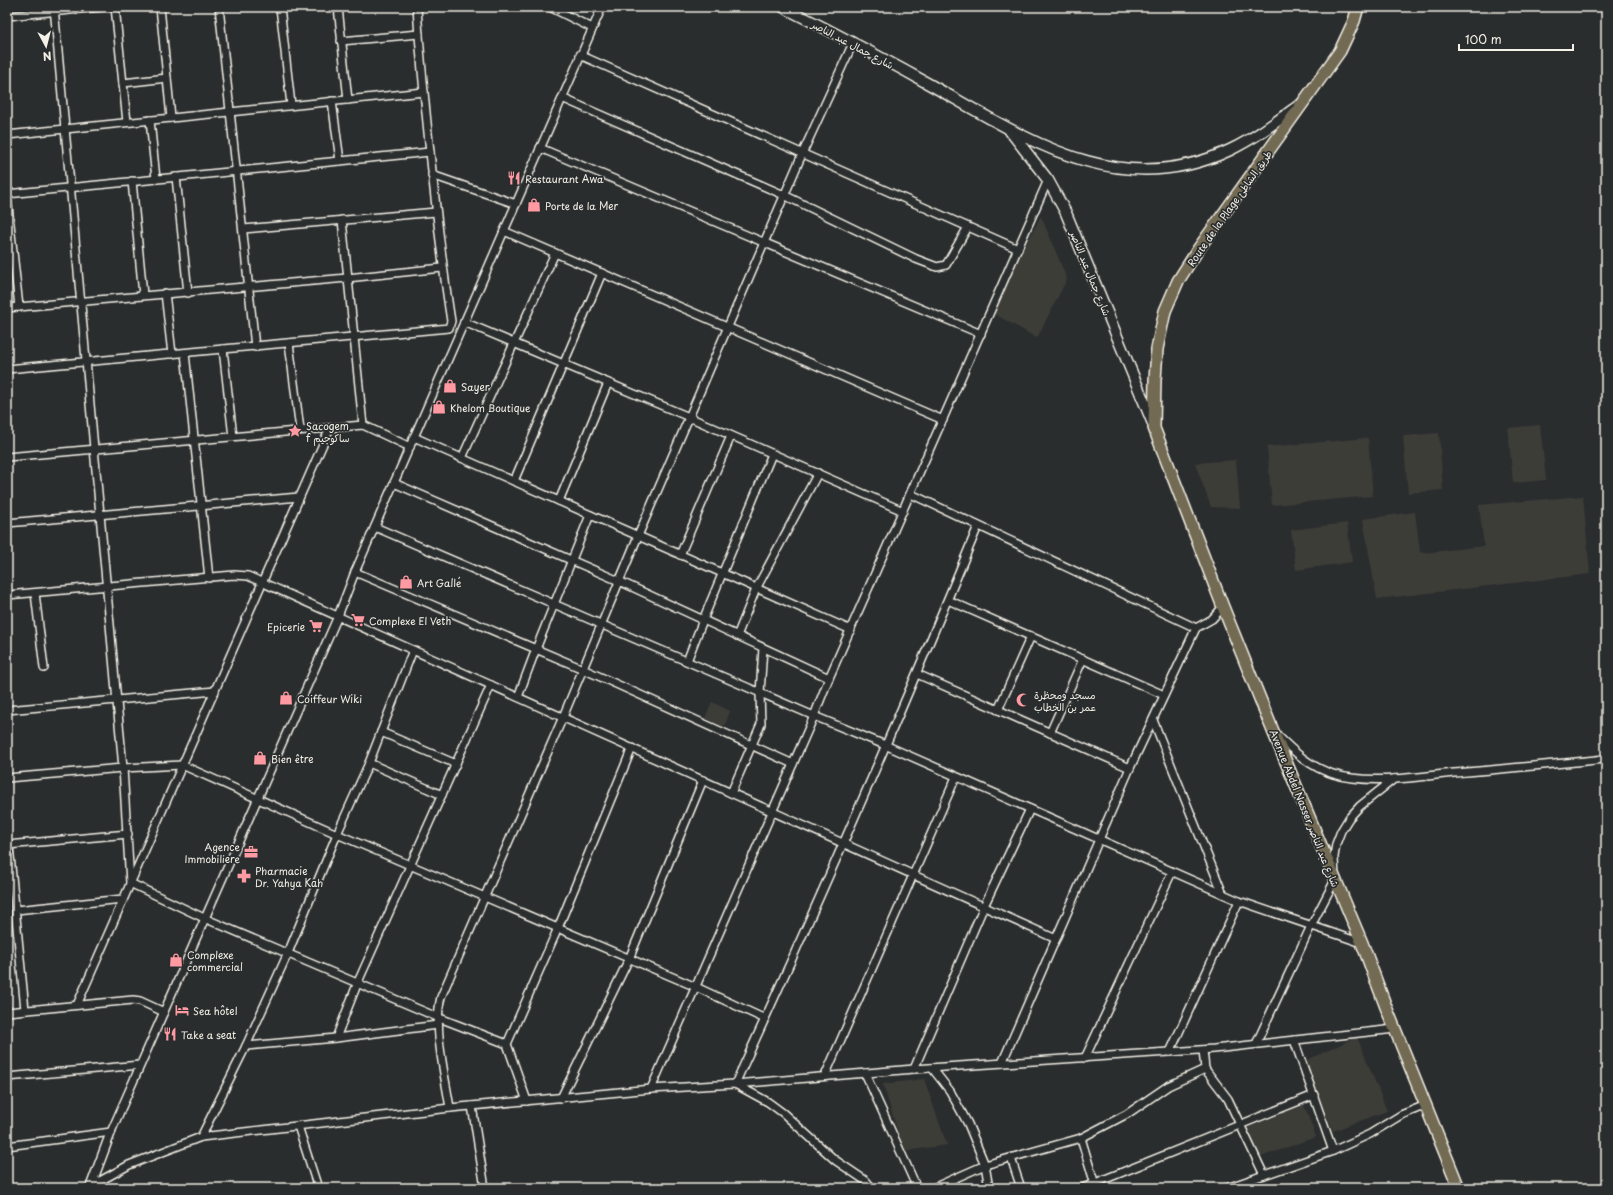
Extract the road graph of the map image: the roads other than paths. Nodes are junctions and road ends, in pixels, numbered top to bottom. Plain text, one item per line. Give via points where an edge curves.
1 (102, 7) edge
2 (115, 7) edge
3 (160, 7) edge
4 (219, 7) edge
5 (280, 7) edge
6 (338, 7) edge
7 (417, 7) edge
8 (550, 7) edge
9 (602, 7) edge
10 (1358, 7) edge
11 (788, 8) edge
12 (55, 9) edge
13 (7, 16) edge
14 (592, 28) junction
15 (419, 34) junction
16 (342, 41) junction
17 (852, 43) junction
18 (580, 55) junction
19 (167, 78) junction
20 (123, 83) junction
21 (424, 92) junction
22 (562, 98) junction
23 (348, 100) junction
24 (332, 101) junction
25 (1304, 102) junction
26 (291, 106) junction
27 (230, 112) junction
28 (171, 118) junction
29 (150, 120) junction
30 (127, 122) junction
31 (1007, 128) junction
32 (66, 129) junction
33 (7, 134) edge
34 (540, 148) junction
35 (430, 152) junction
36 (803, 152) junction
37 (340, 161) junction
38 (236, 171) junction
39 (432, 175) junction
40 (176, 177) junction
41 (156, 179) junction
42 (1048, 180) junction
43 (132, 181) junction
44 (71, 187) junction
45 (7, 195) edge
46 (784, 195) junction
47 (516, 204) junction
48 (436, 212) junction
49 (342, 220) junction
50 (968, 227) junction
51 (243, 229) junction
52 (504, 231) junction
53 (764, 242) junction
54 (1018, 249) junction
55 (10, 253) edge
56 (555, 253) junction
57 (442, 268) junction
58 (602, 274) junction
59 (348, 278) junction
60 (248, 286) junction
61 (188, 293) junction
62 (165, 294) junction
63 (143, 296) junction
64 (81, 301) junction
65 (19, 307) junction
66 (7, 308) edge
67 (464, 322) junction
68 (728, 327) junction
69 (981, 334) junction
70 (354, 338) junction
71 (514, 343) junction
72 (289, 344) junction
73 (255, 346) junction
74 (223, 350) junction
75 (185, 353) junction
76 (172, 354) junction
77 (87, 362) junction
78 (564, 364) junction
79 (7, 369) edge
80 (608, 383) junction
81 (689, 417) junction
82 (943, 420) junction
83 (363, 425) junction
84 (330, 428) junction
85 (1154, 428) junction
86 (300, 430) junction
87 (731, 436) junction
88 (233, 437) junction
89 (414, 437) junction
90 (194, 440) junction
91 (410, 447) junction
92 (94, 449) junction
93 (772, 454) junction
94 (7, 457) edge
95 (462, 458) junction
96 (818, 474) junction
97 (514, 481) junction
98 (394, 483) junction
99 (911, 494) junction
100 (300, 497) junction
101 (559, 501) junction
102 (201, 506) junction
103 (904, 511) junction
104 (100, 515) junction
105 (590, 515) junction
106 (7, 523) edge
107 (978, 526) junction
108 (375, 527) junction
109 (638, 536) junction
110 (680, 555) junction
111 (572, 561) junction
112 (355, 572) junction
113 (723, 573) junction
114 (209, 578) junction
115 (619, 581) junction
116 (262, 582) junction
117 (107, 586) junction
118 (756, 589) junction
119 (35, 593) junction
120 (7, 595) edge
121 (948, 600) junction
122 (554, 604) junction
123 (1223, 607) junction
124 (338, 616) junction
125 (703, 620) junction
126 (602, 625) junction
127 (1196, 628) junction
128 (851, 630) junction
129 (737, 636) junction
130 (1031, 636) junction
131 (536, 648) junction
132 (763, 648) junction
133 (413, 650) junction
134 (1083, 659) junction
135 (687, 661) junction
136 (44, 668) dead end
137 (583, 669) junction
138 (917, 674) junction
139 (829, 678) junction
140 (491, 685) junction
141 (215, 691) junction
142 (760, 693) junction
143 (1164, 695) junction
144 (518, 697) junction
145 (117, 699) junction
146 (7, 710) edge
147 (998, 710) junction
148 (814, 716) junction
149 (564, 717) junction
150 (1153, 720) junction
151 (1273, 731) junction
152 (381, 732) junction
153 (1050, 732) junction
154 (752, 745) junction
155 (885, 745) junction
156 (632, 748) junction
157 (1606, 759) edge
158 (369, 763) junction
159 (456, 764) junction
160 (793, 764) junction
161 (182, 766) junction
162 (123, 768) junction
163 (1130, 768) junction
164 (956, 777) junction
165 (7, 778) edge
166 (1394, 779) junction
167 (703, 780) junction
168 (731, 793) junction
169 (442, 795) junction
170 (257, 798) junction
171 (1030, 809) junction
172 (772, 811) junction
173 (128, 834) junction
174 (337, 834) junction
175 (1099, 839) junction
176 (843, 843) junction
177 (8, 845) edge
178 (411, 865) junction
179 (1172, 872) junction
180 (914, 875) junction
181 (1335, 880) junction
182 (130, 883) junction
183 (1223, 894) junction
184 (486, 897) junction
185 (123, 899) junction
186 (1239, 901) junction
187 (984, 906) junction
188 (16, 910) junction
189 (204, 918) junction
190 (1311, 926) junction
191 (558, 928) junction
192 (1056, 939) junction
193 (1362, 943) junction
194 (288, 953) junction
195 (629, 959) junction
196 (358, 982) junction
197 (696, 987) junction
198 (76, 1005) junction
199 (25, 1010) junction
200 (7, 1012) edge
201 (164, 1012) junction
202 (438, 1016) junction
203 (765, 1019) junction
204 (438, 1025) junction
205 (1395, 1029) junction
206 (336, 1038) junction
207 (1294, 1040) junction
208 (507, 1044) junction
209 (1256, 1044) junction
210 (246, 1046) junction
211 (1203, 1050) junction
212 (1170, 1052) junction
213 (1085, 1058) junction
214 (1002, 1063) junction
215 (140, 1065) junction
216 (932, 1068) junction
217 (914, 1069) junction
218 (1205, 1069) junction
219 (865, 1073) junction
220 (826, 1076) junction
221 (7, 1077) edge
222 (735, 1084) junction
223 (651, 1089) junction
224 (1314, 1095) junction
225 (561, 1098) junction
226 (527, 1101) junction
227 (1426, 1105) junction
228 (472, 1106) junction
229 (450, 1108) junction
230 (1240, 1125) junction
231 (298, 1126) junction
232 (111, 1132) junction
233 (202, 1137) junction
234 (1081, 1138) junction
235 (7, 1146) edge
236 (1334, 1151) junction
237 (1011, 1158) junction
238 (985, 1165) junction
239 (1264, 1175) junction
240 (1095, 1186) edge
241 (91, 1187) edge
242 (318, 1188) edge
243 (485, 1188) edge
244 (872, 1188) edge
245 (917, 1188) edge
246 (933, 1188) edge
247 (989, 1188) edge
248 (1021, 1188) edge
249 (1083, 1188) edge
250 (1227, 1188) edge
251 (1459, 1188) edge

1 - 12 street
2 - 20 street
3 - 19 street
4 - 27 street
5 - 26 street
6 - 16 street
7 - 15 street
8 - 14 street
9 - 14 street
10 - 25 main road, Route de la Plage طريق الشاطئ via 1340,51
11 - 17 main road, شارع جمال عبد الناصر
12 - 13 street
12 - 32 street
14 - 18 street
15 - 16 street
15 - 21 street
16 - 23 street
17 - 31 main road, شارع جمال عبد الناصر
17 - 36 street
18 - 22 street
18 - 36 street
19 - 20 street
19 - 28 street
20 - 30 street
21 - 23 street
21 - 35 street
22 - 34 street
22 - 46 street
23 - 24 street
24 - 26 street
24 - 37 street
25 - 31 main road, شارع جمال عبد الناصر via 1262,133 1229,151 1168,168 1145,170 1102,166 1053,150
25 - 85 main road, Route de la Plage طريق الشاطئ via 1199,248 1178,282 1165,311 1157,349
26 - 27 street
27 - 28 street
27 - 38 street
28 - 29 street
29 - 30 street
29 - 41 street
30 - 32 street
31 - 42 main road, شارع جمال عبد الناصر
32 - 33 street
32 - 44 street
34 - 47 street
34 - 53 street
35 - 37 street
35 - 39 street
36 - 46 street
36 - 50 street
37 - 38 street
38 - 40 street
38 - 51 street
39 - 47 street
39 - 48 street
40 - 41 street
40 - 61 street
41 - 43 street
42 - 54 street
42 - 85 main road, شارع جمال عبد الناصر via 1075,233
43 - 44 street
43 - 63 street
44 - 45 street
44 - 64 street
45 - 55 street
46 - 50 street via 937,267 948,263
46 - 53 street
47 - 52 street
48 - 49 street
48 - 57 street
49 - 51 street
49 - 59 street
50 - 54 street
51 - 60 street
52 - 56 street
52 - 67 street
53 - 68 street
53 - 69 street
54 - 69 street
55 - 65 street
56 - 58 street
56 - 71 street
57 - 59 street
57 - 70 street via 451,321 449,328
58 - 68 street
58 - 78 street
59 - 60 street
59 - 70 street
60 - 61 street
60 - 73 street
61 - 62 street
62 - 63 street
62 - 76 street
63 - 64 street
64 - 65 street
64 - 77 street
65 - 66 street
67 - 71 street
67 - 89 street
68 - 81 street
68 - 82 street
69 - 82 street
70 - 72 street
70 - 83 street
71 - 78 street
71 - 95 street
72 - 73 street
72 - 86 street
73 - 74 street
74 - 75 street
74 - 88 street
75 - 76 street
75 - 90 street
76 - 77 street
77 - 79 street
77 - 92 street
78 - 80 street
78 - 97 street
80 - 81 street
80 - 101 street
81 - 87 street
81 - 109 street
82 - 99 street
83 - 84 street
83 - 91 street
84 - 86 street
84 - 100 street
85 - 123 main road, Avenue Abdel Nasser شارع عبد الناصر
86 - 88 street
87 - 93 street
87 - 110 street
88 - 90 street
89 - 91 street
89 - 95 street
90 - 92 street
90 - 102 street
91 - 98 street
92 - 94 street
92 - 104 street
93 - 96 street
93 - 113 street
95 - 97 street
96 - 103 street
96 - 118 street
97 - 101 street
98 - 108 street
98 - 111 street
99 - 103 street
99 - 107 street
100 - 102 street
100 - 116 street
101 - 105 street
102 - 104 street
102 - 114 street
103 - 128 street
104 - 106 street
104 - 117 street
105 - 109 street
105 - 111 street
107 - 121 street
107 - 127 street
108 - 112 street
108 - 122 street
109 - 110 street
109 - 115 street
110 - 113 street
111 - 115 street
111 - 122 street
112 - 124 street
112 - 131 street
113 - 118 street
113 - 125 street
114 - 116 street via 248,576
114 - 117 street
115 - 125 street
115 - 126 street
116 - 124 street
116 - 141 street
117 - 119 street
117 - 145 street
118 - 128 street
118 - 129 street
119 - 120 street
119 - 136 street
121 - 130 street
121 - 138 street
122 - 126 street
122 - 131 street
123 - 127 street via 1212,619
123 - 151 main road, Avenue Abdel Nasser شارع عبد الناصر
124 - 133 street
124 - 170 street
125 - 129 street
125 - 135 street
126 - 135 street
126 - 137 street
127 - 143 street
128 - 139 street
129 - 132 street
130 - 134 street
130 - 147 street
131 - 137 street
131 - 144 street
132 - 139 street
132 - 142 street
133 - 140 street
133 - 152 street
134 - 143 street
134 - 153 street
135 - 142 street
137 - 149 street
137 - 154 street
138 - 147 street
138 - 155 street
139 - 148 street
140 - 144 street
140 - 159 street
141 - 145 street
141 - 161 street
142 - 148 street
142 - 154 street via 761,724
143 - 150 street
144 - 149 street
145 - 146 street
145 - 162 street
147 - 153 street
148 - 155 street
148 - 160 street
149 - 156 street
149 - 184 street
150 - 163 street
150 - 183 street
151 - 166 street via 1306,760 1328,772 1353,778
151 - 181 main road, Avenue Abdel Nasser شارع عبد الناصر
152 - 158 street
152 - 159 street
153 - 163 street
154 - 160 street
154 - 168 street
155 - 164 street
155 - 176 street
156 - 167 street
156 - 191 street
157 - 166 street
158 - 169 street
158 - 174 street
159 - 169 street
160 - 172 street
161 - 162 street
161 - 170 street
161 - 182 street
162 - 165 street
162 - 173 street
163 - 175 street
164 - 171 street
164 - 180 street
166 - 181 street via 1349,818 1336,844
167 - 168 street
167 - 195 street
168 - 172 street
169 - 178 street
170 - 174 street
170 - 189 street
171 - 175 street
171 - 187 street
172 - 176 street
172 - 197 street
173 - 177 street
173 - 182 street
174 - 178 street
174 - 194 street
175 - 179 street
175 - 192 street
176 - 180 street
176 - 203 street
177 - 188 street
178 - 184 street
178 - 196 street
179 - 183 street
179 - 213 street
180 - 187 street
180 - 220 street
181 - 190 street
181 - 193 main road, Avenue Abdel Nasser شارع عبد الناصر
182 - 185 street
182 - 189 street
183 - 186 street
184 - 191 street
184 - 202 street via 441,997
185 - 188 street
185 - 198 street
186 - 190 street
186 - 212 street
187 - 192 street
187 - 217 street
188 - 199 street
189 - 194 street
189 - 201 street
190 - 193 street
190 - 209 street
191 - 195 street
191 - 208 street
192 - 214 street
193 - 205 main road, Avenue Abdel Nasser شارع عبد الناصر
194 - 196 street
194 - 210 street
195 - 197 street
195 - 225 street
196 - 202 street
196 - 206 street
197 - 203 street
197 - 223 street
198 - 199 street
198 - 201 street via 133,1000
199 - 200 street
201 - 215 street
202 - 204 street
202 - 208 street
203 - 222 street
204 - 206 street
204 - 229 street
205 - 207 street
205 - 227 main road, Avenue Abdel Nasser شارع عبد الناصر
206 - 210 street
207 - 209 street
207 - 224 street
208 - 226 street
209 - 211 street
210 - 233 street
211 - 212 street
211 - 218 street
212 - 213 street
213 - 214 street
214 - 216 street
215 - 221 street
215 - 232 street
216 - 217 street
216 - 238 street via 950,1090
217 - 219 street
218 - 230 street via 1228,1099
218 - 234 street via 1168,1086 1128,1114
219 - 220 street
219 - 245 street
220 - 222 street
222 - 223 street
222 - 244 street via 783,1113 835,1160
223 - 225 street
224 - 230 street
224 - 236 street
225 - 226 street
226 - 228 street
227 - 236 street via 1401,1115 1370,1134
227 - 251 main road, Avenue Abdel Nasser شارع عبد الناصر
228 - 229 street
228 - 243 street
229 - 231 street
230 - 239 street
230 - 240 street
231 - 233 street
231 - 242 street
232 - 235 street
232 - 241 street
233 - 241 street via 128,1165
234 - 237 street
234 - 240 street
236 - 239 street
237 - 238 street
237 - 248 street
238 - 246 street
238 - 247 street
239 - 250 street
240 - 249 street

